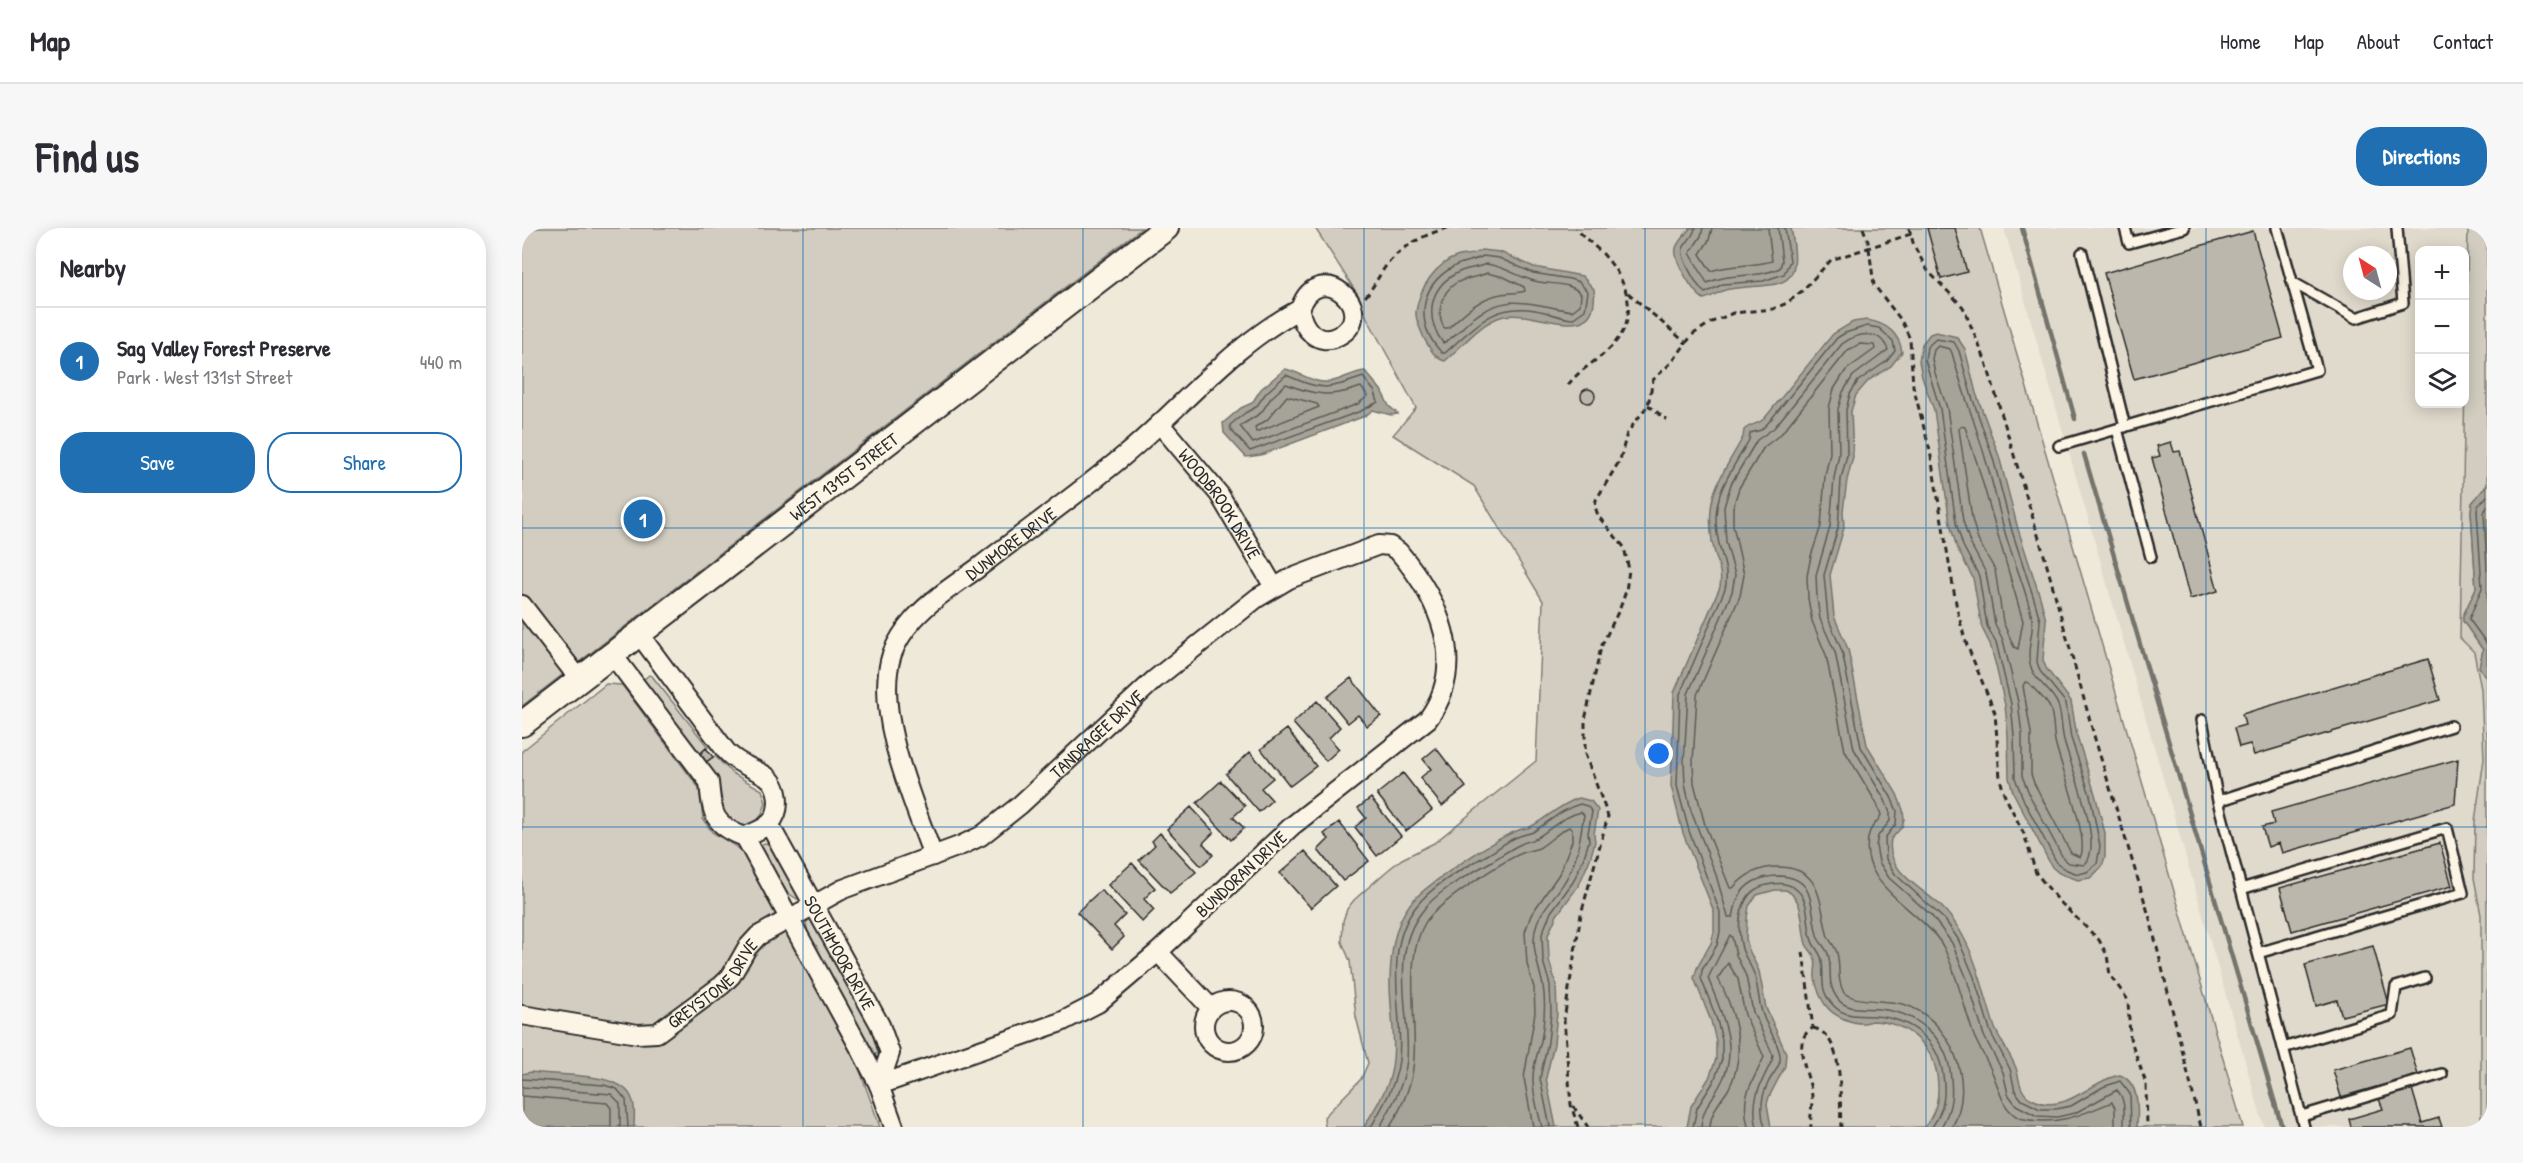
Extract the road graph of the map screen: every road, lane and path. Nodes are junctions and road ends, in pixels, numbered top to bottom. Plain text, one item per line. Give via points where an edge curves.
1 (1166, 228) edge
2 (1448, 228) edge
3 (1576, 228) edge
4 (1863, 228) edge
5 (1909, 228) edge
6 (2125, 228) edge
7 (2184, 228) edge
8 (2277, 228) edge
9 (2397, 228) edge
10 (2165, 230) edge
11 (1911, 234) junction
12 (1868, 247) junction
13 (2082, 253) dead end
14 (2292, 282) junction
15 (1626, 291) junction
16 (1353, 308) junction
17 (1300, 309) junction
18 (1686, 343) junction
19 (1568, 385) dead end
20 (1648, 405) junction
21 (1667, 420) dead end
22 (1160, 424) junction
23 (2121, 428) junction
24 (2059, 446) dead end
25 (1399, 552) joint
26 (2151, 557) dead end
27 (1274, 587) junction
28 (522, 605) edge
29 (639, 634) junction
30 (612, 654) junction
31 (580, 680) junction
32 (2202, 720) dead end
33 (522, 724) edge
34 (2451, 726) dead end
35 (2218, 801) junction
36 (770, 824) junction
37 (745, 837) junction
38 (933, 856) junction
39 (2241, 889) junction
40 (814, 904) junction
41 (789, 918) junction
42 (1158, 952) junction
43 (1803, 952) dead end
44 (2258, 953) junction
45 (2425, 978) dead end
46 (1211, 1008) dead end
47 (522, 1016) edge
48 (1813, 1028) junction
49 (2283, 1048) junction
50 (2442, 1074) dead end
51 (879, 1085) junction
52 (1572, 1105) junction
53 (2302, 1116) junction
54 (894, 1127) edge
55 (1578, 1127) edge
56 (1588, 1127) edge
57 (1811, 1127) edge
58 (1841, 1127) edge
59 (2147, 1127) edge
60 (2201, 1127) edge
61 (2304, 1127) edge

1 - 29 street, WEST 131ST STREET
2 - 16 path via 1399,253
3 - 15 path via 1610,262
4 - 12 path
5 - 11 path
6 - 10 lane via 2129,243
7 - 10 lane
8 - 14 lane
9 - 14 lane via 2403,303 2356,318
11 - 12 path
11 - 60 path via 1928,271 1963,308 1986,362 2150,919
12 - 18 path via 1831,260 1787,303 1722,317
12 - 59 path via 1874,285 1901,320 1910,339 1914,386 1930,451 1957,609 1965,640 1995,713 2004,794 2024,834 2036,873 2099,940 2107,955 2110,975 2128,1000 2130,1038 2146,1083
13 - 23 lane
14 - 23 lane via 2317,370
15 - 18 path
15 - 19 path via 1629,312 1619,336
16 - 17 street, DUNMORE DRIVE via 1344,293 1333,287 1320,287 1311,292
16 - 17 street via 1351,324 1345,332 1323,339 1307,330
17 - 22 street, DUNMORE DRIVE via 1260,333
18 - 20 path via 1653,380
20 - 21 path
20 - 52 path via 1628,433 1620,460 1595,506 1598,516 1624,547 1629,570 1620,608 1601,647 1585,720 1585,754 1608,816 1581,914 1564,1020
22 - 27 street, WOODBROOK DRIVE via 1212,484
22 - 38 street, DUNMORE DRIVE via 930,605 900,636 888,670 888,709
23 - 24 lane
23 - 26 lane
25 - 27 street, TANDRAGEE DRIVE via 1379,545
25 - 42 street, BUNDORAN DRIVE via 1436,606 1445,632 1445,683 1435,710 1416,730 1292,826
27 - 38 street, TANDRAGEE DRIVE via 1154,680 1001,822 981,836
28 - 31 street
29 - 30 street, WEST 131ST STREET
29 - 36 street via 734,760 774,784 778,804
30 - 31 street, WEST 131ST STREET
30 - 37 street via 709,782 711,807 718,822
31 - 33 street, WEST 131ST STREET
32 - 35 lane
34 - 35 lane
35 - 39 lane
36 - 37 street
36 - 40 street, SOUTHMOOR DRIVE
37 - 41 street, SOUTHMOOR DRIVE
38 - 40 street, TANDRAGEE DRIVE via 843,889
39 - 44 lane
39 - 44 lane via 2447,828 2463,893
40 - 41 street, TANDRAGEE DRIVE
40 - 51 street, SOUTHMOOR DRIVE via 880,1025 890,1053
41 - 47 street, GREYSTONE DRIVE via 758,936 722,986 657,1033 638,1034
41 - 51 street, SOUTHMOOR DRIVE
42 - 46 street
42 - 51 street, BUNDORAN DRIVE via 1083,1012
43 - 48 path
44 - 49 lane
45 - 49 lane via 2396,987 2392,1015
48 - 57 path via 1803,1039 1802,1047 1812,1098
48 - 58 path via 1830,1038 1836,1054
49 - 53 lane
50 - 53 lane
51 - 54 street, SOUTHMOOR DRIVE
52 - 55 path
52 - 56 path
53 - 61 lane

